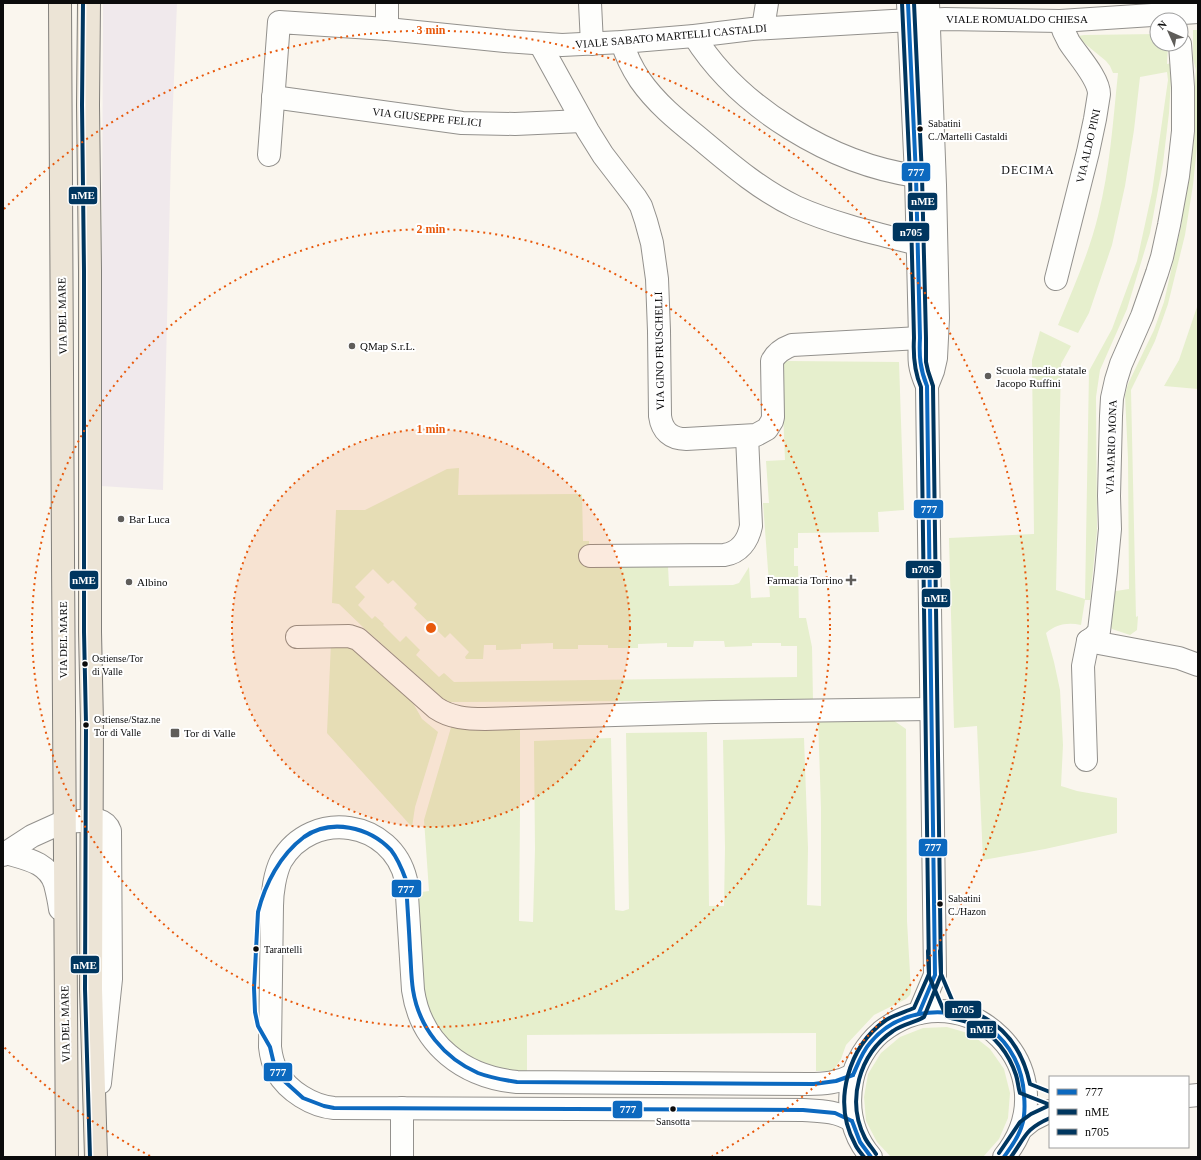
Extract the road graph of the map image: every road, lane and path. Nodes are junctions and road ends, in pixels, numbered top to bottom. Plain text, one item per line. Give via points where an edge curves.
1 (60, 3) edge
2 (89, 3) edge
3 (387, 3) edge
4 (590, 3) edge
5 (767, 3) edge
6 (918, 11) edge
7 (1149, 14) edge
8 (1060, 21) junction
9 (763, 28) junction
10 (387, 29) junction
11 (694, 36) junction
12 (622, 42) junction
13 (540, 44) junction
14 (592, 44) junction
15 (1181, 52) edge
16 (273, 97) junction
17 (582, 122) junction
18 (268, 155) dead end
19 (916, 176) junction
20 (918, 244) junction
21 (1056, 279) dead end
22 (920, 338) junction
23 (926, 386) junction
24 (747, 436) junction
25 (590, 556) dead end
26 (297, 637) dead end
27 (1088, 641) junction
28 (1198, 665) edge
29 (930, 709) junction
30 (1086, 760) dead end
31 (91, 820) junction
32 (63, 822) junction
33 (5, 854) edge
34 (64, 927) junction
35 (934, 974) junction
36 (950, 1012) junction
37 (919, 1014) junction
38 (853, 1075) junction
39 (1025, 1089) junction
40 (1049, 1098) edge
41 (402, 1108) junction
42 (1049, 1112) edge
43 (852, 1122) junction
44 (1021, 1129) junction
45 (66, 1157) edge
46 (96, 1157) edge
47 (402, 1157) edge
48 (871, 1157) edge
49 (1004, 1157) edge

1 - 32 main road, VIA DEL MARE
2 - 31 main road
3 - 10 street
4 - 14 street
5 - 9 street
6 - 8 street, VIALE ROMUALDO CHIESA
6 - 9 street, VIALE SABATO MARTELLI CASTALDI
6 - 19 street
6 - 23 street via 935,185 938,318 936,358
7 - 8 street, VIALE ROMUALDO CHIESA
8 - 21 street, VIA ALDO PINI via 1068,41 1095,81 1099,94 1090,146
9 - 11 street, VIALE SABATO MARTELLI CASTALDI
10 - 13 street, VIALE SABATO MARTELLI CASTALDI
10 - 16 street, VIALE SABATO MARTELLI CASTALDI via 279,22
11 - 12 street, VIALE SABATO MARTELLI CASTALDI
11 - 19 street via 737,88 786,125 819,144 857,161 891,172
12 - 14 street, VIALE SABATO MARTELLI CASTALDI
12 - 20 street via 633,69 656,100 758,185 788,203 818,216
13 - 14 street, VIALE SABATO MARTELLI CASTALDI
13 - 17 street, VIA GINO FRUSCHELLI
15 - 27 street, VIA MARIO MONA via 1183,131 1176,189 1157,273 1138,327 1121,364 1114,389 1111,416 1110,529 1106,571 1098,631
16 - 17 street, VIA GIUSEPPE FELICI via 456,122
16 - 18 street, VIALE SABATO MARTELLI CASTALDI
17 - 24 street, VIA GINO FRUSCHELLI via 636,198 648,227 657,279 662,425 668,434 682,439
19 - 20 street
20 - 22 street
22 - 23 street via 919,362
22 - 24 street, VIA GINO FRUSCHELLI via 786,347 777,353 772,361 772,421 764,432
23 - 29 street
24 - 25 street via 751,526 748,538 735,552 724,555
26 - 29 street via 349,636 358,639 436,708 464,719
27 - 28 street via 1179,658
27 - 30 street, VIA MARIO MONA via 1083,666
29 - 35 street
31 - 32 street
31 - 46 main road via 90,989
32 - 33 street via 32,836
32 - 34 main road, VIA DEL MARE
33 - 34 street via 35,862 49,873 55,884
34 - 45 main road, VIA DEL MARE
35 - 36 street
35 - 37 street
36 - 37 street via 934,1011
36 - 39 street via 978,1020 1001,1038 1017,1060
37 - 38 street via 902,1019 878,1035 867,1047
38 - 41 street via 832,1083 808,1084 517,1082 497,1080 474,1072 436,1043 422,1023 414,1000 406,880 399,861 382,841 370,834 341,827 316,831 295,845 281,862 273,890 269,1037 274,1064 287,1085 315,1104 334,1108
38 - 43 street via 850,1102
39 - 40 street
39 - 44 street via 1025,1110
41 - 43 street via 803,1110 832,1112
41 - 47 street
42 - 44 street
43 - 48 street via 860,1142
44 - 49 street

